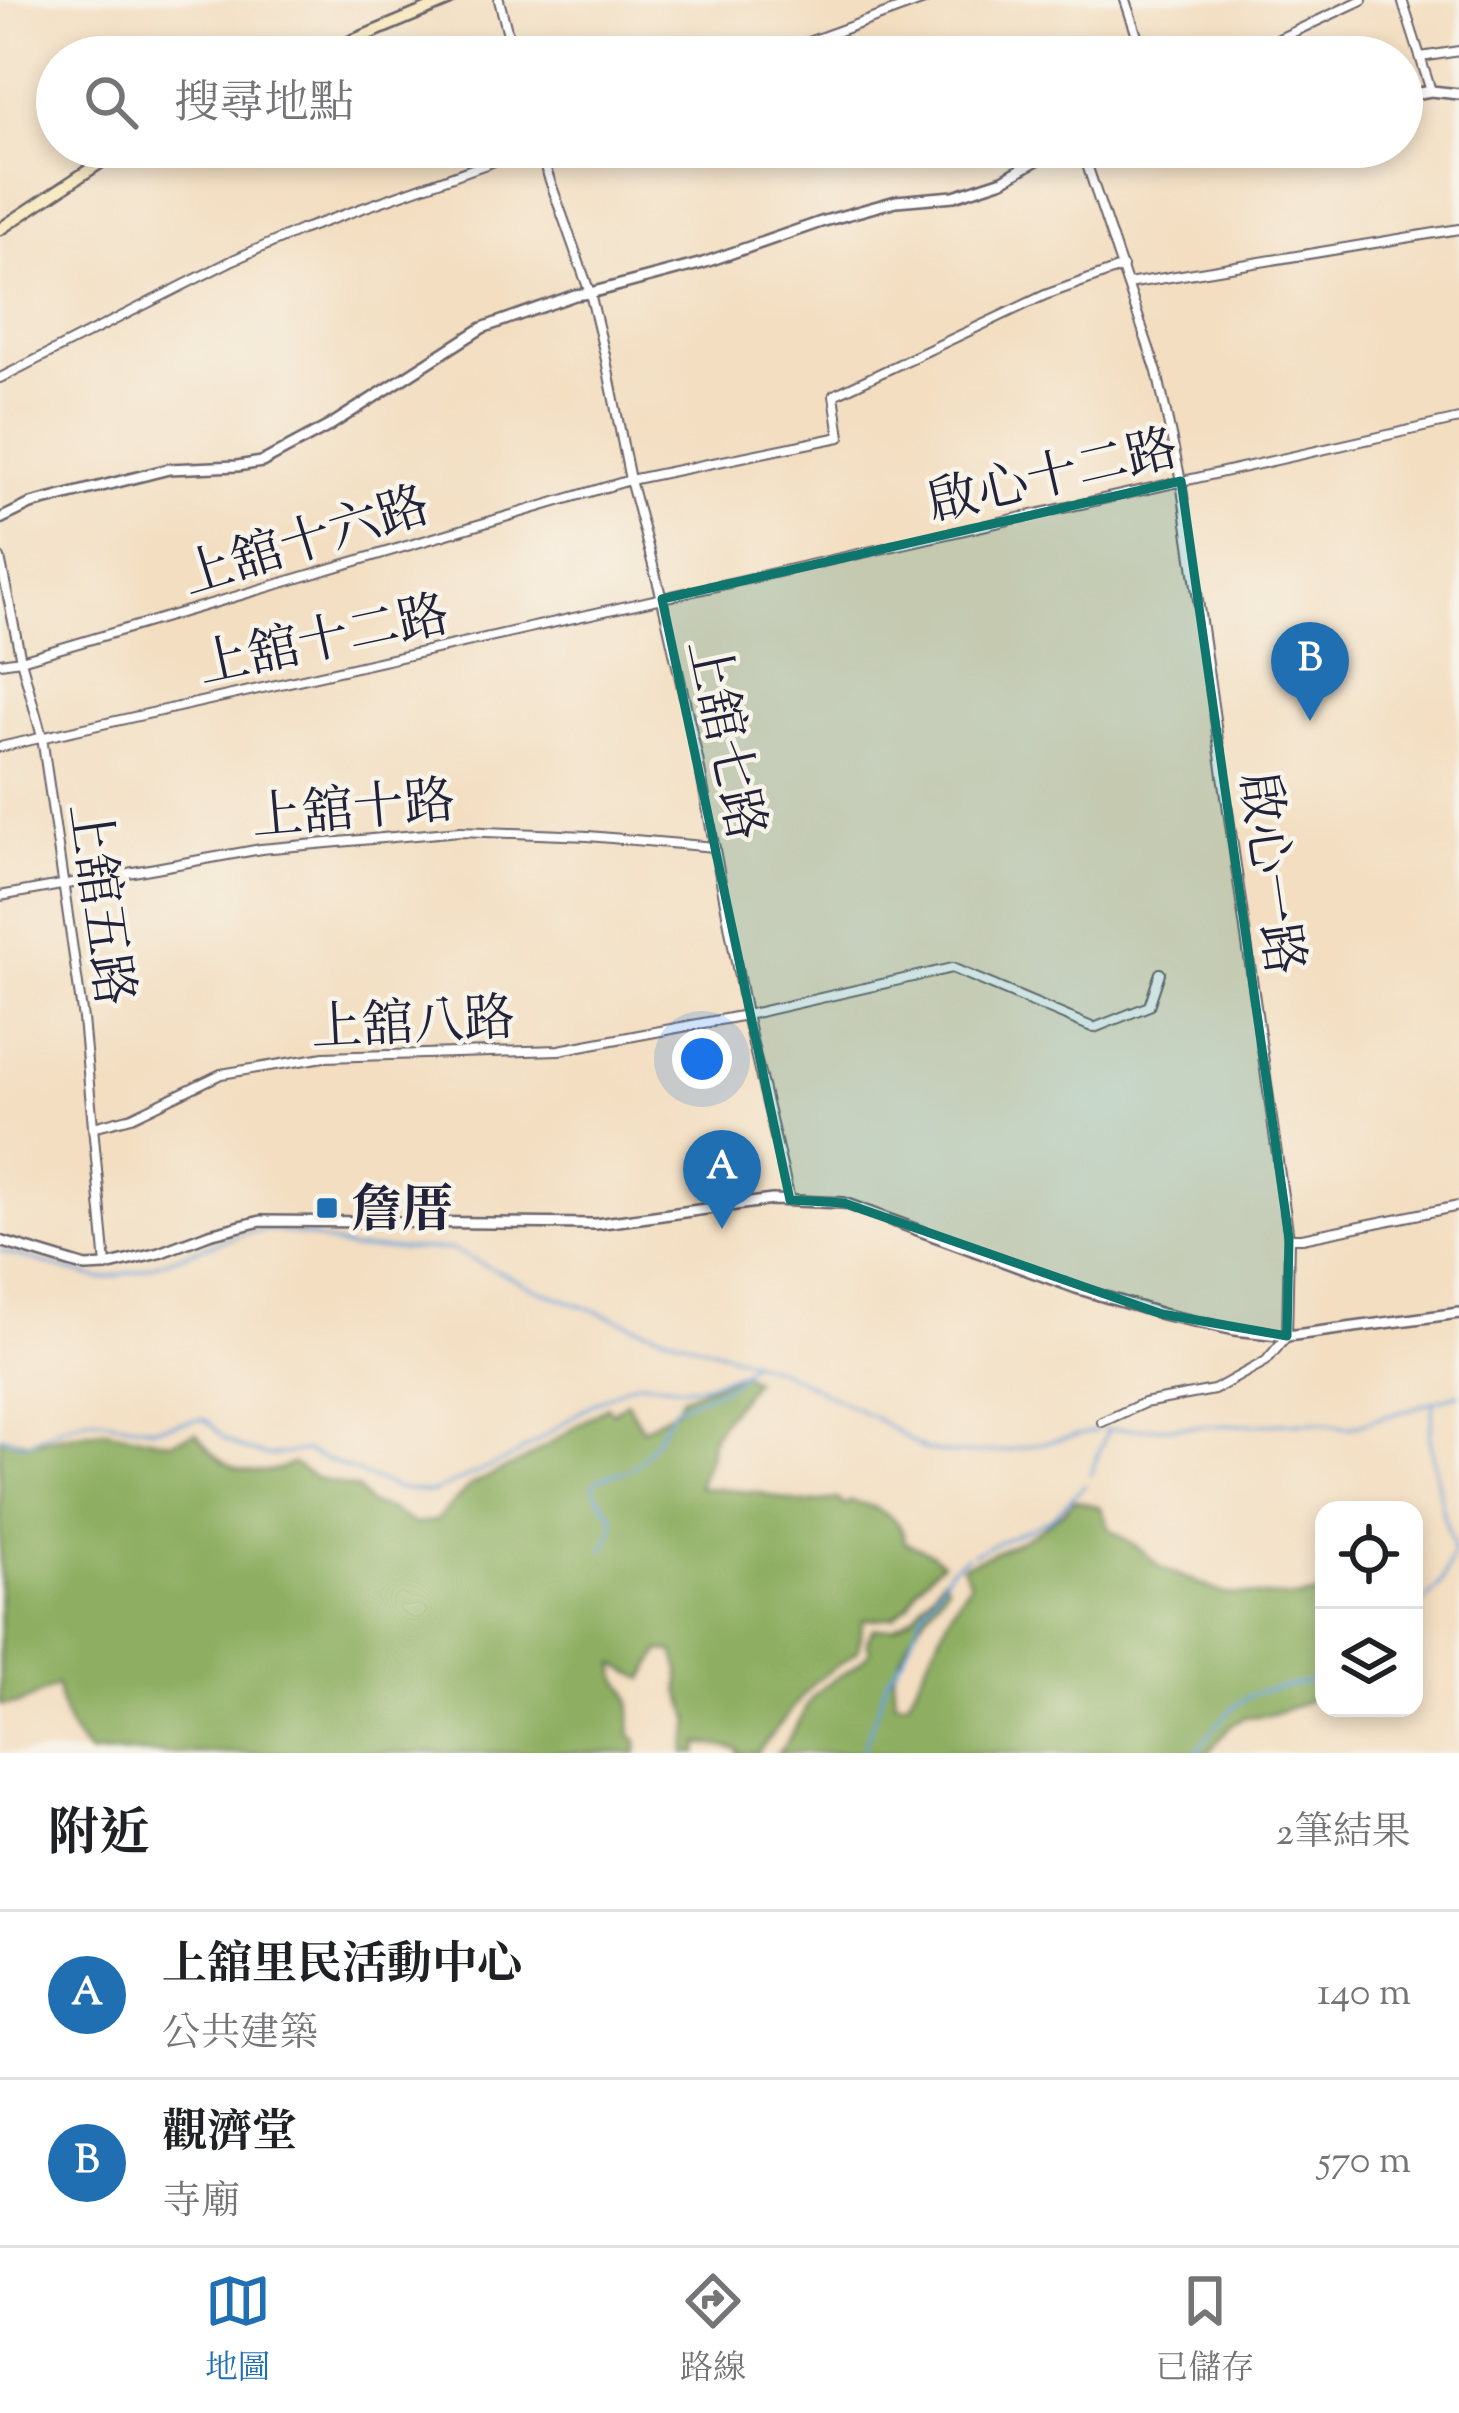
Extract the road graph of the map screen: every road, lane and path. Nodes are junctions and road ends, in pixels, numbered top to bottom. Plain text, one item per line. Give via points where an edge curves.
1 (450, 0) edge
2 (499, 0) edge
3 (924, 0) edge
4 (1125, 0) edge
5 (1362, 0) edge
6 (1402, 0) edge
7 (363, 36) edge
8 (508, 36) edge
9 (824, 36) edge
10 (1137, 36) edge
11 (1285, 36) edge
12 (1414, 36) edge
13 (1459, 51) edge
14 (1423, 57) edge
15 (1423, 65) edge
16 (1430, 91) junction
17 (1423, 92) edge
18 (1459, 94) edge
19 (93, 168) edge
20 (477, 168) edge
21 (544, 168) edge
22 (1023, 168) edge
23 (1089, 168) edge
24 (1459, 229) edge
25 (0, 230) edge
26 (1123, 266) junction
27 (1128, 284) junction
28 (590, 293) junction
29 (0, 378) edge
30 (1459, 419) edge
31 (630, 480) junction
32 (1181, 481) junction
33 (0, 519) edge
34 (0, 558) edge
35 (662, 599) junction
36 (21, 660) junction
37 (0, 663) edge
38 (42, 737) junction
39 (0, 747) edge
40 (715, 848) junction
41 (63, 884) junction
42 (0, 896) edge
43 (1160, 973) dead end
44 (746, 1015) junction
45 (93, 1127) junction
46 (790, 1200) junction
47 (1459, 1206) edge
48 (1289, 1238) junction
49 (0, 1241) edge
50 (106, 1265) junction
51 (1459, 1312) edge
52 (1287, 1336) junction
53 (1102, 1422) dead end

1 - 7 main road
2 - 8 street
3 - 9 street
4 - 10 street
5 - 11 street
6 - 12 street
13 - 14 street
15 - 16 street
16 - 17 street
16 - 18 street
19 - 25 main road
20 - 29 street via 301,230
21 - 28 street, 上舘七路
22 - 28 street via 954,196 896,201
23 - 26 street, 啟心一路
24 - 27 street
26 - 27 street, 啟心一路
26 - 31 street, 上舘十六路 via 834,395 840,437
27 - 32 street, 啟心一路
28 - 31 street, 上舘七路
28 - 33 street via 482,328 262,462 169,469
30 - 32 street, 啟心十二路
31 - 35 street, 上舘七路
31 - 36 street, 上舘十六路
32 - 35 street, 啟心十二路
32 - 48 street, 啟心一路
34 - 36 street, 上舘五路
35 - 38 street, 上舘十二路
35 - 40 street, 上舘七路
36 - 37 street, 上舘十六路
36 - 38 street, 上舘五路
38 - 39 street, 上舘十二路
38 - 41 street, 上舘五路
40 - 41 street, 上舘十路 via 460,831 262,849
40 - 44 street, 上舘七路
41 - 42 street, 上舘十路
41 - 45 street, 上舘五路
43 - 44 street, 上舘八路 via 1149,1006 1094,1028 952,968
44 - 45 street, 上舘八路 via 559,1050 324,1057 221,1074 132,1118
44 - 46 street, 上舘七路
45 - 50 street, 上舘五路
46 - 50 street via 596,1224 261,1221
46 - 52 street via 844,1203 1162,1314
47 - 48 street
48 - 52 street, 啟心一路
49 - 50 street via 86,1267
51 - 52 street
52 - 53 street via 1266,1361 1214,1390 1144,1403

